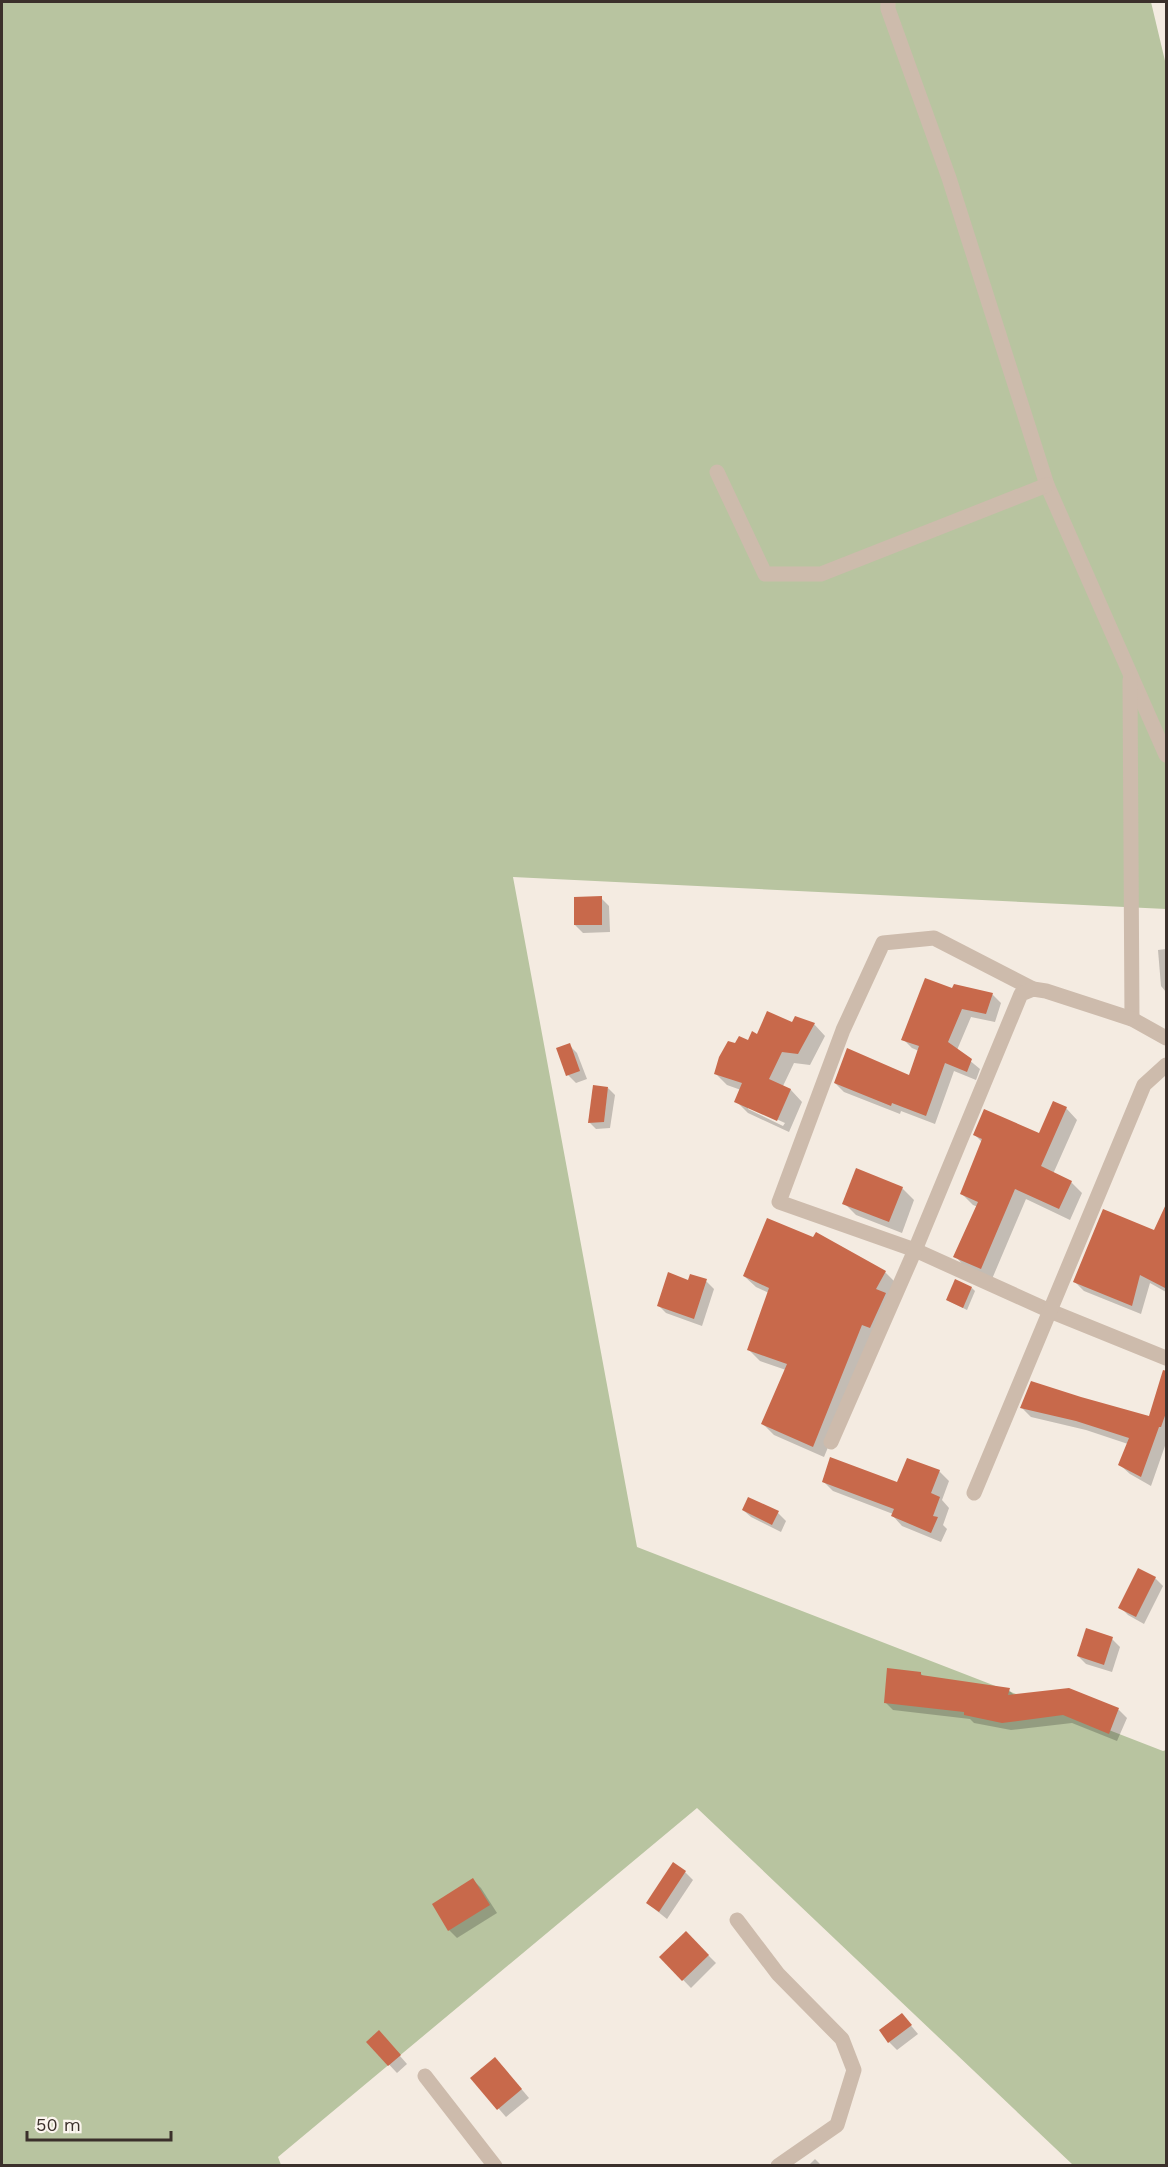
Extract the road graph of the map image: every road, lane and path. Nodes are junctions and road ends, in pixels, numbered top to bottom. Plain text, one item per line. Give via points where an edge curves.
1 (888, 2) edge
2 (717, 472) dead end
3 (1047, 485) junction
4 (1130, 673) junction
5 (1167, 754) edge
6 (1033, 989) junction
7 (1132, 1019) junction
8 (1167, 1038) edge
9 (1167, 1065) edge
10 (915, 1250) junction
11 (1050, 1311) junction
12 (1167, 1359) edge
13 (831, 1442) dead end
14 (974, 1493) dead end
15 (737, 1920) dead end
16 (425, 2076) dead end
17 (495, 2166) edge
18 (778, 2166) edge

1 - 3 street
2 - 3 street via 765,574 821,574
3 - 4 street
4 - 5 street
4 - 7 street
6 - 7 street
6 - 10 street via 1021,994
6 - 10 street via 934,938 884,943 843,1030 779,1202
7 - 8 street
9 - 11 street via 1144,1085
10 - 11 street
10 - 13 street
11 - 12 street
11 - 14 street
15 - 18 street via 778,1974 842,2039 854,2070 837,2125
16 - 17 street

